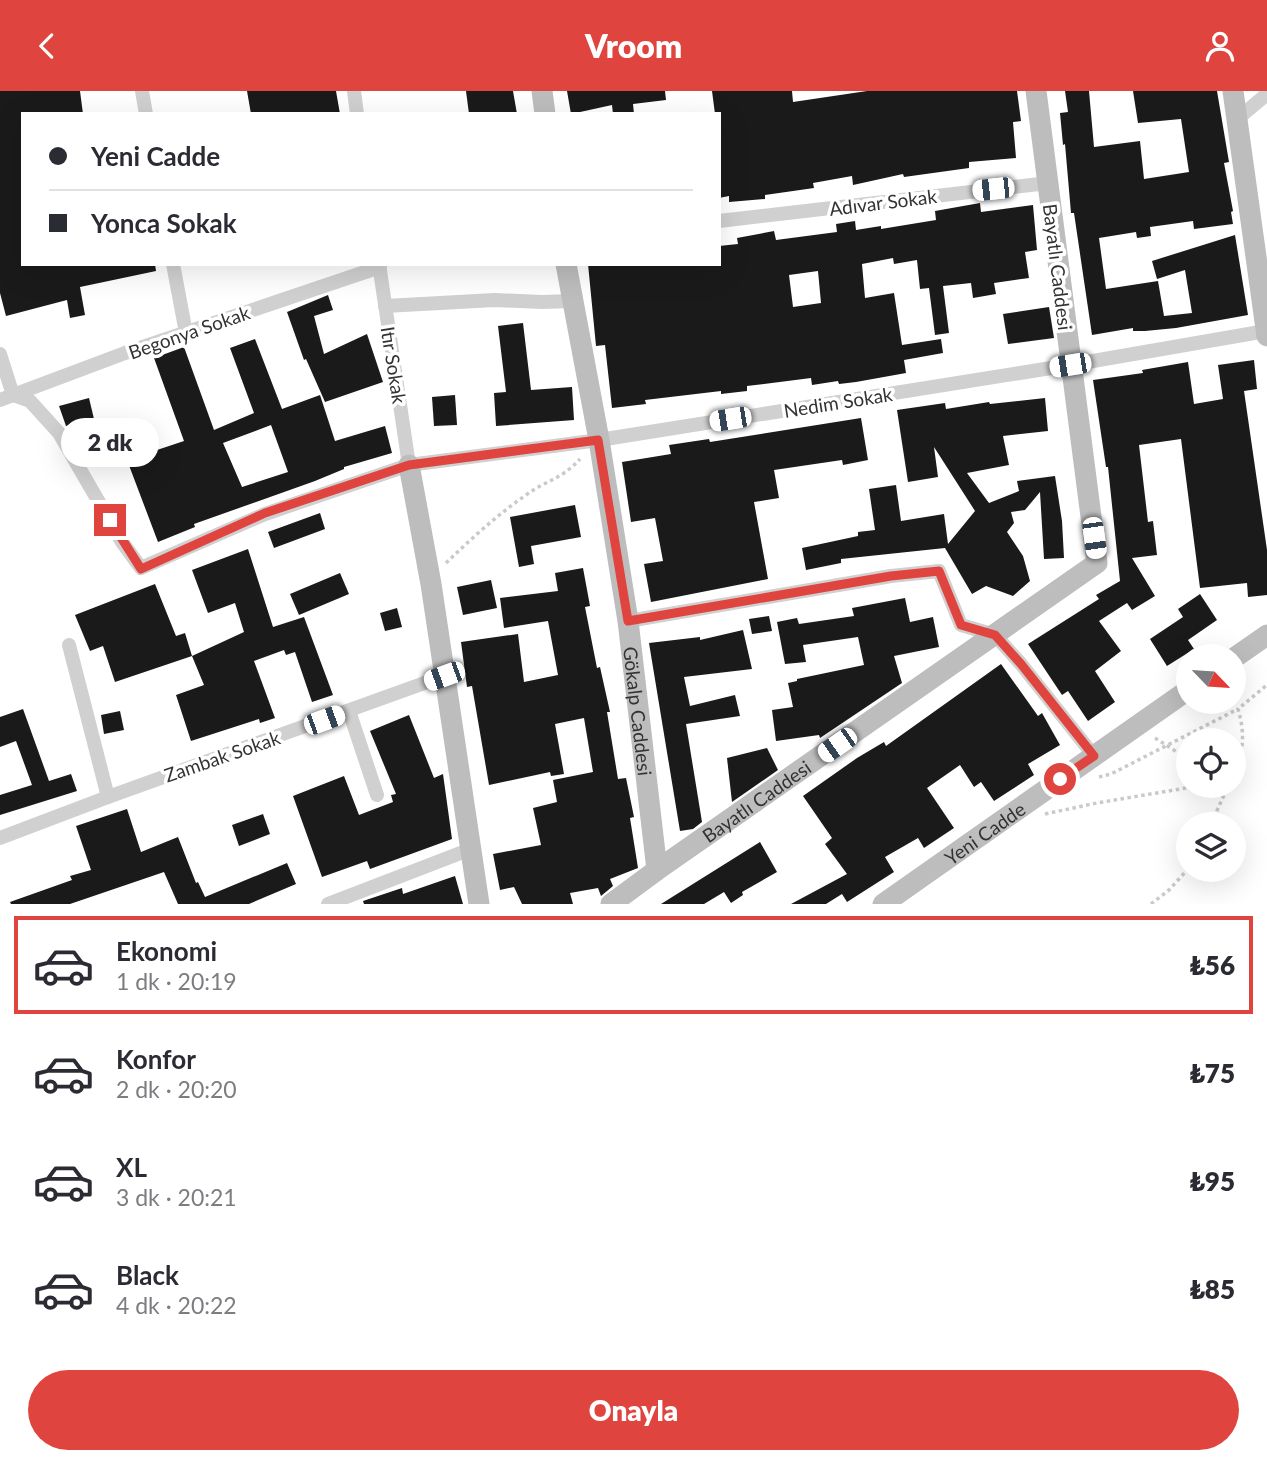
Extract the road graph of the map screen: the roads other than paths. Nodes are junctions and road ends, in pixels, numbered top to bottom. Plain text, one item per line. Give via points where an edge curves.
1 (142, 91) edge
2 (354, 91) edge
3 (542, 91) edge
4 (1036, 91) edge
5 (1233, 91) edge
6 (1267, 94) edge
7 (146, 112) edge
8 (357, 112) edge
9 (545, 112) edge
10 (1236, 120) junction
11 (1048, 183) junction
12 (721, 221) edge
13 (173, 266) edge
14 (379, 266) edge
15 (566, 266) edge
16 (572, 301) junction
17 (385, 306) junction
18 (186, 333) junction
19 (1267, 333) edge
20 (0, 354) edge
21 (1070, 365) junction
22 (7, 397) edge
23 (598, 440) junction
24 (409, 465) junction
25 (628, 621) junction
26 (995, 635) junction
27 (1267, 635) edge
28 (69, 645) dead end
29 (1246, 650) edge
30 (444, 676) junction
31 (1176, 698) edge
32 (349, 711) junction
33 (1094, 756) junction
34 (377, 795) dead end
35 (108, 796) junction
36 (0, 838) edge
37 (471, 849) junction
38 (657, 870) junction
39 (328, 904) edge
40 (479, 904) edge
41 (611, 904) edge
42 (883, 904) edge

1 - 7 street
2 - 8 street
3 - 9 street
4 - 11 street, Bayatlı Caddesi
5 - 10 street
6 - 10 street
10 - 19 street
11 - 12 street, Adıvar Sokak
11 - 21 street, Bayatlı Caddesi
13 - 18 street
14 - 17 street, Itır Sokak
14 - 18 street, Begonya Sokak
15 - 16 street, Gökalp Caddesi
16 - 17 street
16 - 23 street, Gökalp Caddesi
17 - 24 street, Itır Sokak
18 - 22 street, Begonya Sokak
19 - 21 street, Nedim Sokak
20 - 22 street
21 - 23 street, Nedim Sokak
21 - 26 street, Bayatlı Caddesi via 1097,563
22 - 24 street, Nedim Sokak via 30,401 59,433 141,569 265,513
23 - 24 street, Nedim Sokak
23 - 25 street, Gökalp Caddesi
24 - 30 street
25 - 26 street via 939,571 961,625
25 - 38 street, Gökalp Caddesi
26 - 33 street
26 - 38 street, Bayatlı Caddesi
27 - 29 street
28 - 35 street
30 - 32 street, Zambak Sokak
30 - 37 street
31 - 33 street, Yeni Cadde
32 - 34 street
32 - 35 street, Zambak Sokak
33 - 42 street, Yeni Cadde
35 - 36 street, Zambak Sokak
37 - 39 street
37 - 40 street
38 - 41 street, Bayatlı Caddesi

